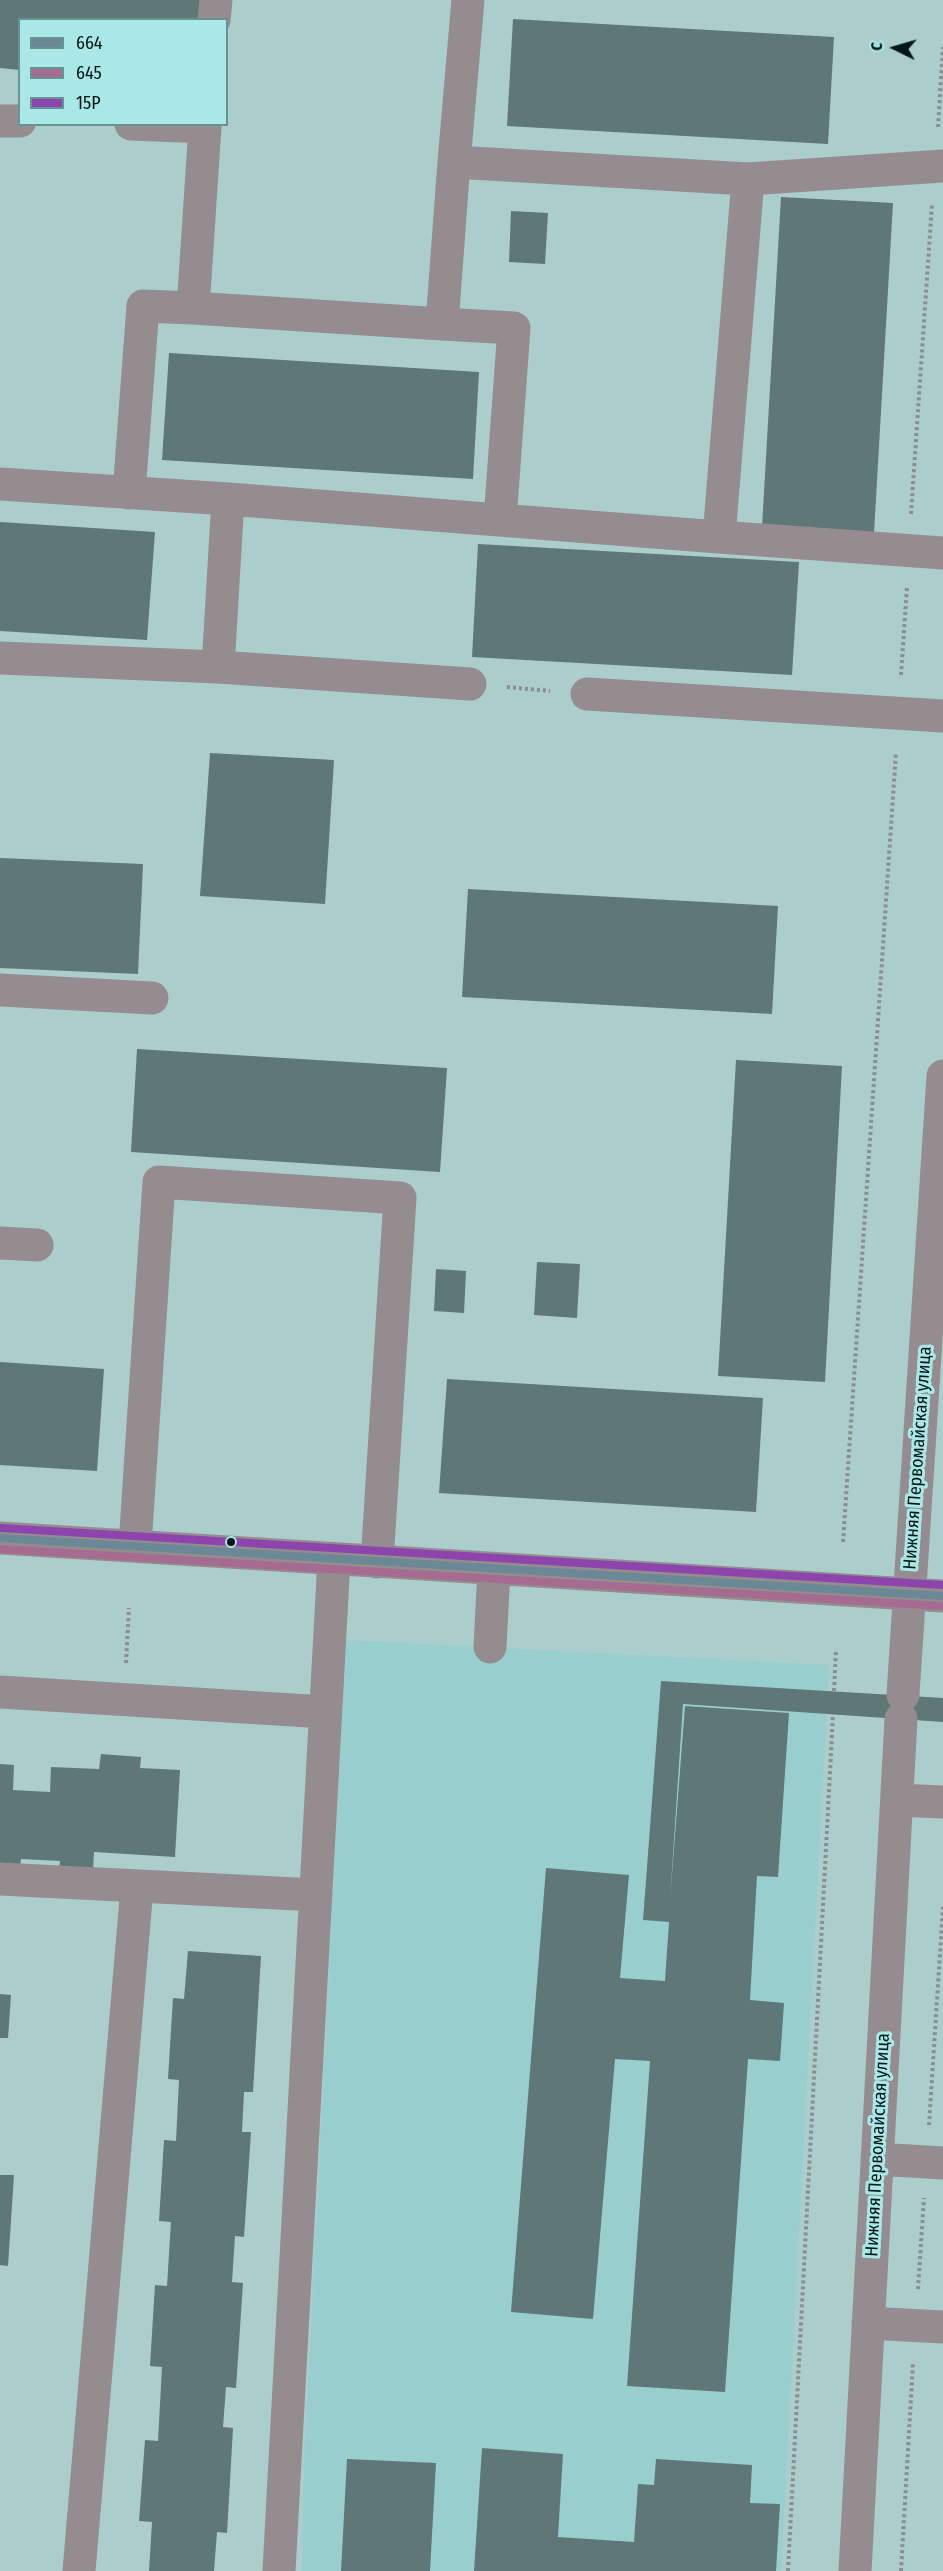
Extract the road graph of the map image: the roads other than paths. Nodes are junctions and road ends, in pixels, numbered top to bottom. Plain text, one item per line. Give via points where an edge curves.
1 (216, 0) edge
2 (468, 0) edge
3 (214, 18) edge
4 (0, 121) edge
5 (18, 121) edge
6 (205, 126) edge
7 (454, 162) junction
8 (939, 165) edge
9 (748, 179) junction
10 (193, 309) junction
11 (442, 324) junction
12 (0, 484) edge
13 (129, 493) junction
14 (228, 499) junction
15 (500, 520) junction
16 (719, 537) junction
17 (943, 553) edge
18 (0, 658) edge
19 (218, 666) junction
20 (470, 684) road end
21 (587, 694) road end
22 (943, 716) edge
23 (0, 990) edge
24 (152, 998) dead end
25 (943, 1076) edge
26 (0, 1243) edge
27 (37, 1245) dead end
28 (0, 1538) edge
29 (135, 1546) junction
30 (334, 1559) junction
31 (377, 1562) junction
32 (494, 1569) junction
33 (909, 1595) junction
34 (943, 1596) edge
35 (490, 1647) dead end
36 (0, 1692) edge
37 (325, 1712) junction
38 (897, 1800) junction
39 (943, 1802) edge
40 (0, 1879) edge
41 (137, 1887) junction
42 (316, 1895) junction
43 (877, 2160) junction
44 (935, 2162) edge
45 (868, 2323) junction
46 (929, 2326) edge
47 (80, 2571) edge
48 (279, 2571) edge
49 (855, 2571) edge

1 - 3 street
2 - 7 street
4 - 5 street
6 - 10 street
7 - 9 street
7 - 11 street
8 - 9 street
9 - 16 street
10 - 11 street
10 - 13 street via 142,306
11 - 15 street via 514,328
12 - 13 street
13 - 14 street
14 - 15 street
14 - 19 street
15 - 16 street
16 - 17 street
18 - 19 street
19 - 20 street
21 - 22 street
23 - 24 street
25 - 33 street, Нижняя Первомайская улица
26 - 27 street
28 - 29 street
29 - 30 street
29 - 31 street via 159,1182 400,1198
30 - 31 street
30 - 37 street
31 - 32 street
32 - 33 street
32 - 35 street
33 - 34 street
33 - 38 street, Нижняя Первомайская улица
36 - 37 street
37 - 42 street
38 - 39 street
38 - 43 street, Нижняя Первомайская улица
40 - 41 street
41 - 42 street
41 - 47 street
42 - 48 street
43 - 44 street
43 - 45 street, Нижняя Первомайская улица
45 - 46 street
45 - 49 street, Нижняя Первомайская улица

